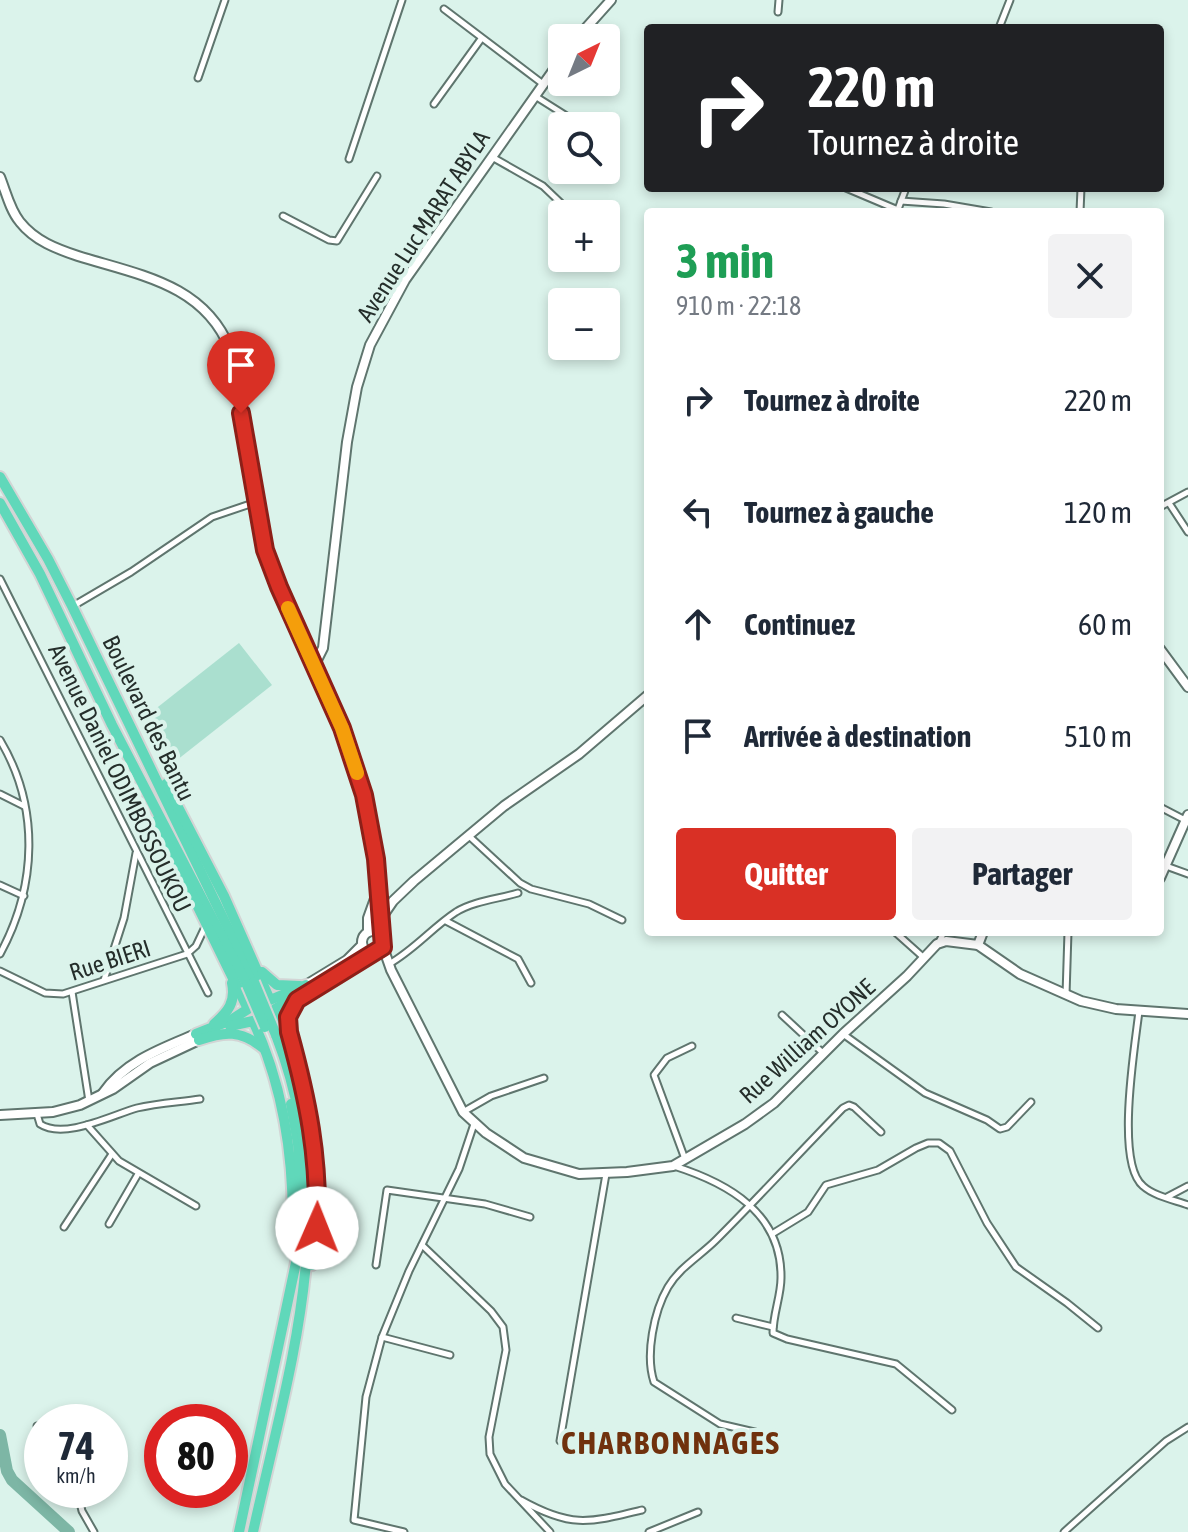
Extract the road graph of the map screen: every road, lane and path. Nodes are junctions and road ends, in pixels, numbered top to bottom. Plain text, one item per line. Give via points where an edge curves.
1 (225, 0) edge
2 (402, 0) edge
3 (611, 0) edge
4 (779, 0) edge
5 (1010, 0) edge
6 (444, 9) dead end
7 (778, 12) dead end
8 (590, 24) edge
9 (1001, 24) edge
10 (481, 39) junction
11 (548, 77) edge
12 (198, 78) dead end
13 (543, 84) junction
14 (534, 96) junction
15 (434, 104) dead end
16 (560, 112) edge
17 (492, 156) junction
18 (349, 159) dead end
19 (377, 176) dead end
20 (0, 177) edge
21 (855, 192) edge
22 (904, 192) edge
23 (558, 200) edge
24 (901, 201) junction
25 (890, 208) edge
26 (898, 208) edge
27 (953, 208) edge
28 (283, 216) dead end
29 (0, 477) edge
30 (1188, 492) edge
31 (256, 502) junction
32 (0, 503) edge
33 (1169, 503) junction
34 (1164, 505) edge
35 (1188, 532) edge
36 (0, 579) edge
37 (72, 606) junction
38 (1164, 654) edge
39 (314, 666) junction
40 (1188, 687) edge
41 (644, 698) edge
42 (126, 718) junction
43 (112, 725) junction
44 (0, 740) edge
45 (0, 794) edge
46 (25, 806) junction
47 (1164, 809) edge
48 (1187, 818) edge
49 (469, 835) junction
50 (136, 853) junction
51 (1165, 865) joint
52 (1188, 874) edge
53 (0, 885) edge
54 (377, 892) junction
55 (518, 893) dead end
56 (24, 896) junction
57 (381, 918) junction
58 (622, 920) dead end
59 (446, 921) junction
60 (207, 924) junction
61 (368, 932) junction
62 (382, 936) junction
63 (899, 936) edge
64 (942, 936) edge
65 (981, 936) edge
66 (1068, 936) edge
67 (937, 944) junction
68 (362, 945) junction
69 (978, 945) junction
70 (383, 947) junction
71 (371, 953) junction
72 (0, 954) edge
73 (187, 954) junction
74 (251, 956) junction
75 (924, 958) junction
76 (390, 967) junction
77 (230, 969) junction
78 (0, 971) edge
79 (103, 981) junction
80 (531, 983) dead end
81 (251, 984) junction
82 (308, 988) junction
83 (72, 992) junction
84 (208, 993) dead end
85 (1066, 996) junction
86 (272, 1005) junction
87 (248, 1009) junction
88 (1139, 1011) junction
89 (1188, 1014) edge
90 (782, 1015) dead end
91 (253, 1021) junction
92 (843, 1034) junction
93 (273, 1036) junction
94 (198, 1037) junction
95 (692, 1046) dead end
96 (263, 1049) junction
97 (824, 1054) junction
98 (297, 1067) junction
99 (544, 1078) dead end
100 (200, 1099) dead end
101 (89, 1101) junction
102 (1031, 1102) dead end
103 (463, 1112) junction
104 (37, 1114) junction
105 (0, 1115) edge
106 (474, 1124) junction
107 (87, 1125) junction
108 (881, 1132) dead end
109 (112, 1154) junction
110 (685, 1160) junction
111 (673, 1166) junction
112 (138, 1174) junction
113 (606, 1174) junction
114 (1188, 1186) edge
115 (1167, 1197) junction
116 (445, 1198) junction
117 (750, 1205) junction
118 (1188, 1205) edge
119 (196, 1206) dead end
120 (530, 1217) dead end
121 (109, 1224) dead end
122 (64, 1227) dead end
123 (772, 1234) junction
124 (422, 1245) junction
125 (376, 1265) dead end
126 (306, 1277) junction
127 (291, 1285) junction
128 (736, 1318) dead end
129 (773, 1327) junction
130 (1098, 1328) dead end
131 (382, 1337) junction
132 (450, 1355) dead end
133 (952, 1410) dead end
134 (1188, 1427) edge
135 (763, 1434) dead end
136 (560, 1441) dead end
137 (516, 1497) junction
138 (81, 1508) edge
139 (642, 1510) dead end
140 (698, 1512) dead end
141 (94, 1532) edge
142 (239, 1532) edge
143 (253, 1532) edge
144 (404, 1532) edge
145 (550, 1532) edge
146 (649, 1532) edge
147 (1064, 1532) edge

1 - 12 street
2 - 18 street
3 - 8 street
4 - 7 street
5 - 9 street
6 - 10 street
10 - 13 street
10 - 15 street
11 - 13 street, Avenue Luc MARAT ABYLA
13 - 14 street, Avenue Luc MARAT ABYLA
14 - 16 street
14 - 17 street, Avenue Luc MARAT ABYLA
17 - 23 street
17 - 39 street, Avenue Luc MARAT ABYLA via 405,280 370,345 354,402 323,648
19 - 28 street via 337,241
20 - 31 street via 12,210 33,235 69,253 168,285 215,320 230,349
21 - 25 street
22 - 24 street
24 - 26 street
24 - 27 street
29 - 37 highway, Boulevard des Bantu
30 - 33 street
31 - 37 street via 212,517
31 - 39 street via 271,568
32 - 43 highway, Boulevard des Bantu
33 - 34 street
33 - 35 street
36 - 50 street, Avenue Daniel ODIMBOSSOUKOU
37 - 42 highway, Boulevard des Bantu
38 - 40 street
39 - 54 street via 364,795
41 - 49 street
42 - 74 highway via 185,820
42 - 81 highway, Boulevard des Bantu
43 - 60 highway
43 - 81 highway, Boulevard des Bantu
44 - 46 street
45 - 46 street
46 - 56 street via 30,848
47 - 48 street
48 - 51 street
49 - 57 street via 397,896
49 - 58 street via 520,883
50 - 73 street, Avenue Daniel ODIMBOSSOUKOU
50 - 79 street via 124,918
51 - 52 street
53 - 56 street
54 - 57 street
54 - 61 street
55 - 59 street via 470,906
56 - 72 street
57 - 62 street
59 - 76 street
59 - 80 street via 518,959
60 - 73 street
60 - 77 highway
61 - 62 street
61 - 68 street
62 - 70 street
63 - 75 street
64 - 67 street
65 - 69 street
66 - 85 street
67 - 69 street via 955,940
67 - 75 street, Rue William OYONE
68 - 71 street
68 - 82 street
69 - 85 street via 1020,974
70 - 71 street
70 - 76 street
71 - 76 street
71 - 82 street
73 - 79 street, Rue BIERI
73 - 84 street, Avenue Daniel ODIMBOSSOUKOU
74 - 82 highway via 272,982
74 - 86 highway
75 - 92 street, Rue William OYONE
76 - 103 street, Rue William OYONE
77 - 87 highway
77 - 94 highway via 234,993 229,1009
78 - 83 street, Rue BIERI via 45,993
79 - 83 street, Rue BIERI
81 - 93 highway, bridge
82 - 86 highway
82 - 98 highway via 288,1017
83 - 101 street
85 - 88 street
86 - 87 highway via 256,998
86 - 91 highway via 268,1022
86 - 98 highway
87 - 91 highway
87 - 94 highway
88 - 89 street
88 - 115 street via 1129,1113 1131,1164 1143,1186
90 - 97 street
91 - 94 highway
91 - 96 highway
92 - 97 street, Rue William OYONE
92 - 102 street via 925,1093 1000,1129
93 - 126 highway via 297,1101 308,1160
93 - 127 highway via 298,1144 301,1224
94 - 96 highway via 233,1032
94 - 101 street via 145,1056
95 - 110 street via 667,1058 654,1075
96 - 127 highway via 291,1151
97 - 110 street, Rue William OYONE via 774,1103
98 - 126 highway via 311,1119 317,1176 316,1240
99 - 103 street
100 - 107 street via 139,1107
101 - 104 street
103 - 106 street, Rue William OYONE
104 - 105 street
104 - 107 street via 47,1129
106 - 113 street, Rue William OYONE via 536,1163 571,1173
106 - 116 street
107 - 109 street
108 - 117 street via 854,1107 843,1108
109 - 112 street
109 - 122 street
110 - 111 street, Rue William OYONE
111 - 113 street, Rue William OYONE
111 - 117 street via 720,1183
112 - 119 street
112 - 121 street
113 - 136 street
114 - 115 street
115 - 118 street
116 - 120 street
116 - 124 street
116 - 125 street via 387,1190
117 - 123 street
117 - 135 street via 669,1286 657,1318 651,1373 662,1389 720,1424
123 - 129 street via 781,1277
123 - 130 street via 808,1212 826,1185 878,1170 916,1148 939,1143 950,1151 1016,1267
124 - 131 street
124 - 137 street via 503,1327 505,1364 489,1448
126 - 143 highway
127 - 142 highway
128 - 129 street
129 - 133 street via 773,1333 787,1339 896,1364
131 - 132 street
131 - 144 street via 366,1397 354,1520
134 - 147 street
137 - 139 street via 556,1518 588,1522
137 - 145 street
138 - 141 street
140 - 146 street

